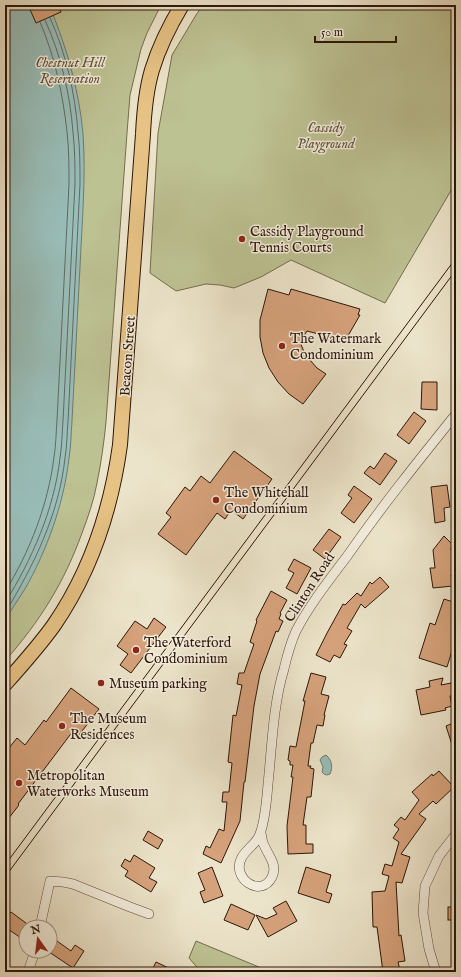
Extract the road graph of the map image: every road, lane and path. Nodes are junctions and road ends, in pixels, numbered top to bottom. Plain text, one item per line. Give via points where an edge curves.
1 (182, 5) edge
2 (456, 414) edge
3 (5, 684) edge
4 (261, 834) junction
5 (456, 834) edge
6 (149, 914) dead end
7 (42, 919) edge
8 (32, 959) edge
9 (28, 972) edge
10 (436, 972) edge

1 - 3 main road, Beacon Street via 157,55 146,98 121,431 117,467 108,507 83,575 65,608 35,650
2 - 4 street, Clinton Road via 363,532 309,609 296,632 283,671 277,700
4 - 4 street, Clinton Road via 242,857 239,867 247,883 257,886 265,884 272,877 274,869
5 - 10 street via 439,856 425,886 422,913
6 - 7 street via 73,884 50,881
8 - 9 street

